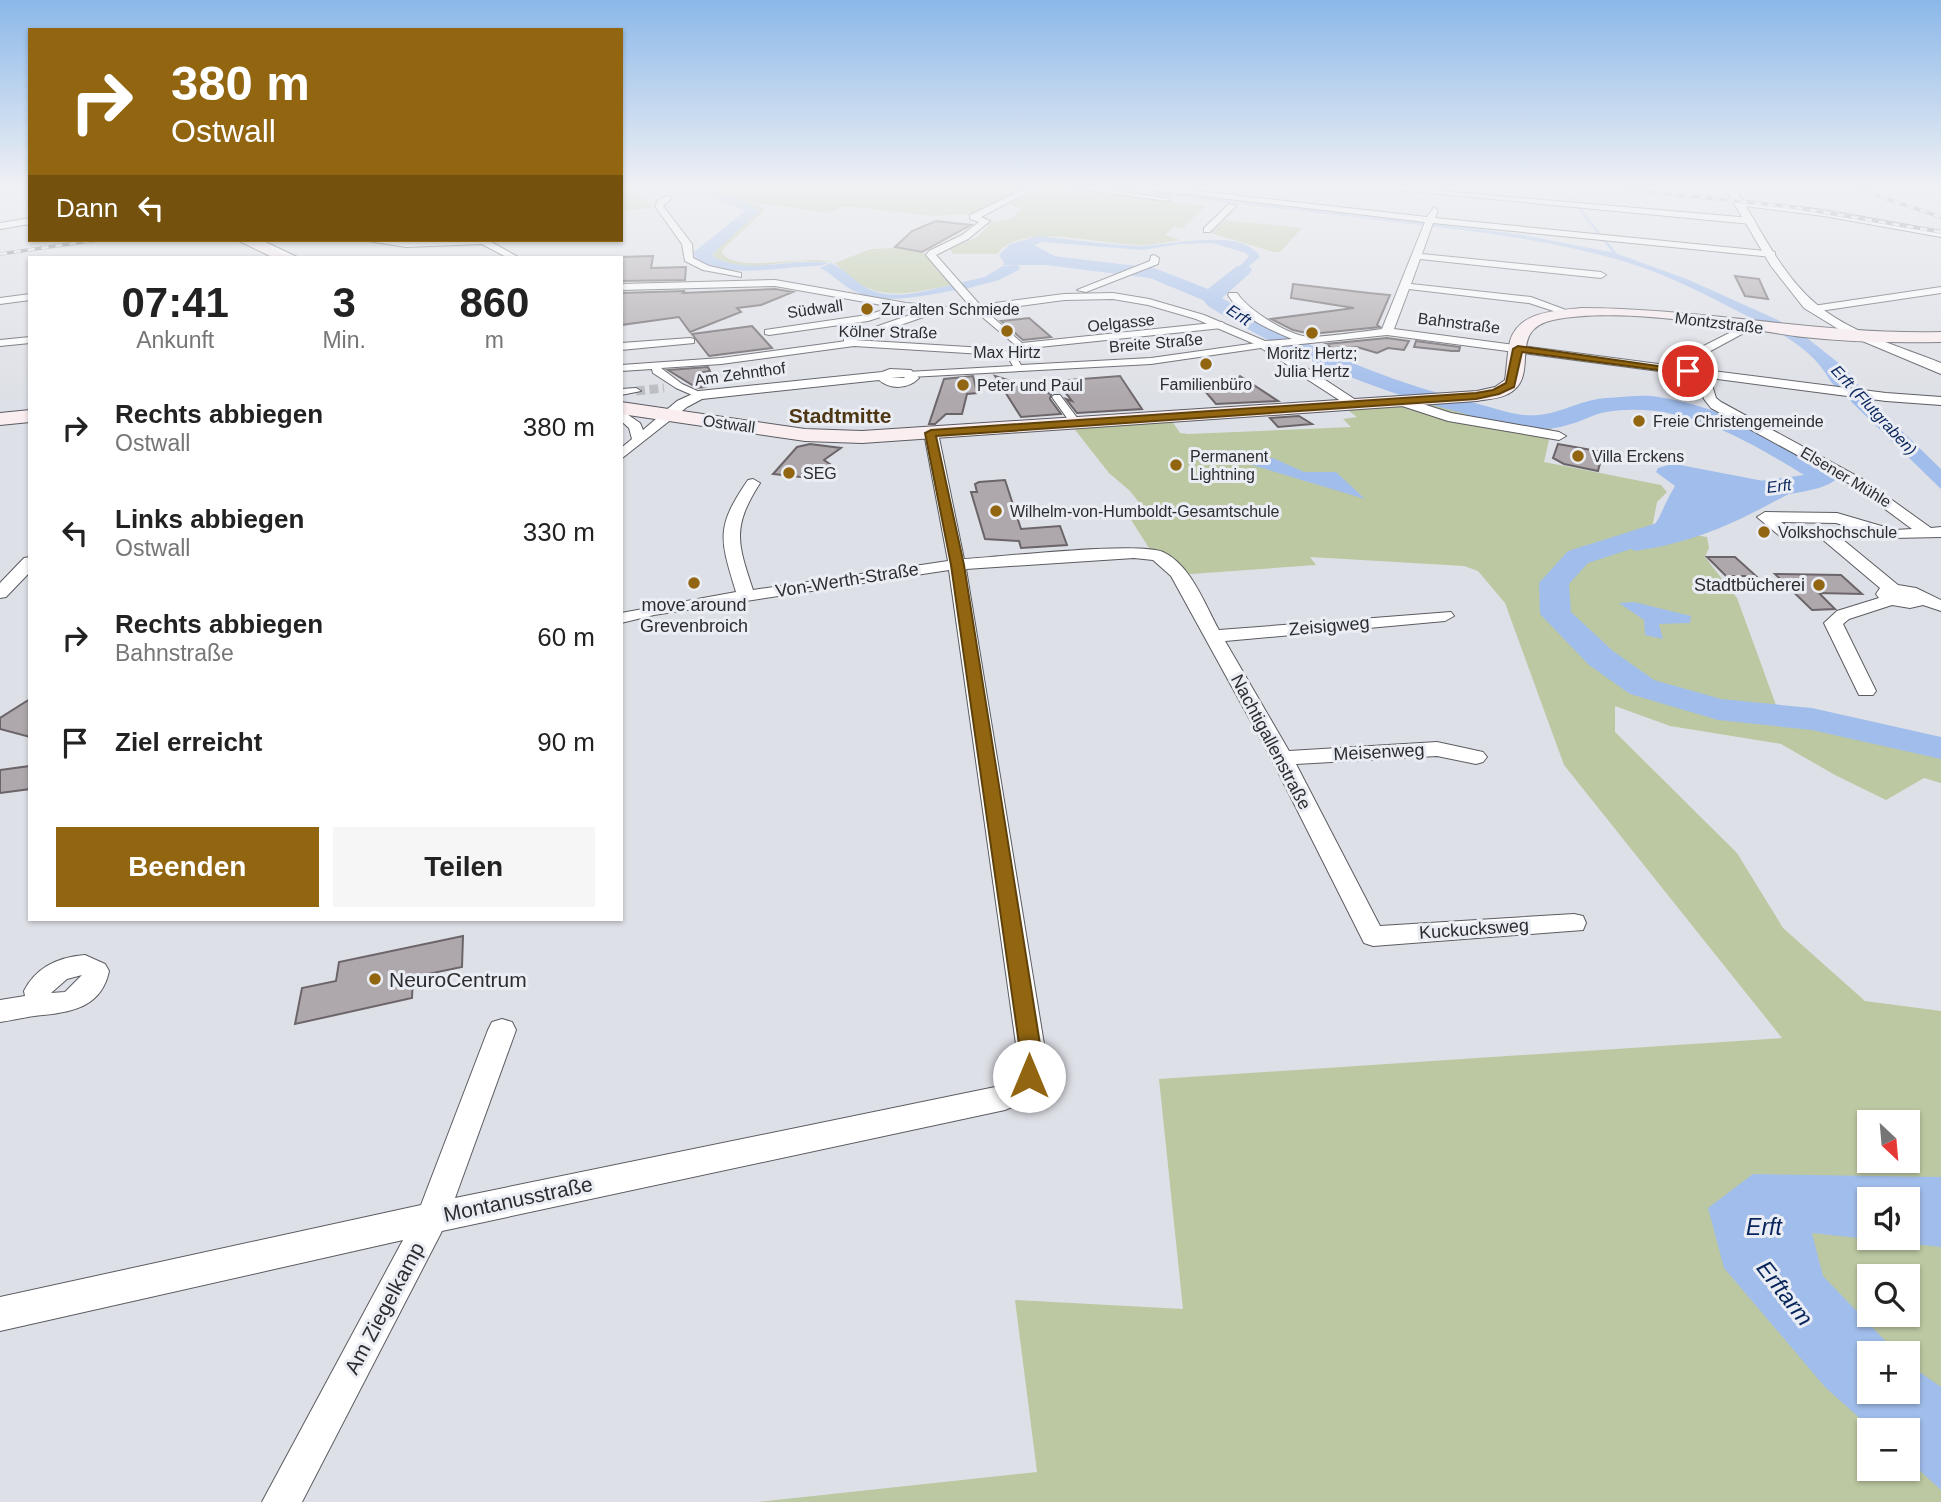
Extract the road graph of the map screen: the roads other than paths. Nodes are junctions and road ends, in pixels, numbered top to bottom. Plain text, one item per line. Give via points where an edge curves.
1 (688, 258) edge
2 (936, 258) edge
3 (1154, 258) dead end
4 (1415, 258) edge
5 (1434, 258) edge
6 (1775, 258) edge
7 (1601, 275) dead end
8 (747, 282) junction
9 (1405, 286) junction
10 (623, 287) edge
11 (1939, 291) edge
12 (1233, 295) dead end
13 (28, 297) edge
14 (1060, 297) junction
15 (0, 301) edge
16 (906, 306) junction
17 (977, 308) junction
18 (936, 309) junction
19 (1813, 309) junction
20 (1569, 313) junction
21 (1222, 325) junction
22 (1749, 326) junction
23 (769, 332) dead end
24 (1387, 332) junction
25 (1869, 337) junction
26 (1933, 337) edge
27 (28, 340) edge
28 (848, 340) dead end
29 (690, 341) dead end
30 (1304, 341) junction
31 (0, 342) edge
32 (1264, 345) junction
33 (1021, 346) junction
34 (623, 347) edge
35 (1518, 349) junction
36 (1008, 354) junction
37 (1917, 358) junction
38 (657, 366) junction
39 (623, 368) edge
40 (1671, 368) junction
41 (1019, 369) junction
42 (1941, 369) edge
43 (1303, 371) joint
44 (1702, 373) junction
45 (910, 374) joint
46 (679, 386) junction
47 (664, 388) tunnel mouth
48 (636, 391) tunnel mouth
49 (623, 392) edge
50 (699, 394) junction
51 (1057, 397) dead end
52 (1409, 400) junction
53 (1941, 401) edge
54 (1355, 404) junction
55 (623, 408) edge
56 (668, 415) junction
57 (28, 416) edge
58 (623, 416) edge
59 (0, 419) edge
60 (1076, 423) junction
61 (931, 433) junction
62 (1559, 436) dead end
63 (639, 439) junction
64 (623, 453) edge
65 (752, 483) dead end
66 (1935, 533) edge
67 (1826, 535) junction
68 (1894, 535) junction
69 (1158, 556) joint
70 (28, 564) edge
71 (957, 565) junction
72 (2, 589) edge
73 (1892, 593) junction
74 (746, 596) junction
75 (1941, 606) edge
76 (1445, 616) dead end
77 (623, 618) edge
78 (1214, 636) junction
79 (1866, 691) dead end
80 (1476, 757) dead end
81 (1282, 758) junction
82 (1574, 923) dead end
83 (1373, 936) joint
84 (43, 1004) dead end
85 (0, 1011) edge
86 (502, 1030) dead end
87 (432, 1218) junction
88 (0, 1314) edge
89 (281, 1502) edge

1 - 8 street via 709,269 748,278
2 - 17 street
3 - 14 street via 1155,262 1138,270
4 - 9 street
5 - 7 street
6 - 19 street
8 - 10 street
8 - 16 street
9 - 20 street, Montzstraße via 1527,299
9 - 24 street
11 - 19 street
12 - 30 street via 1252,315
13 - 15 street
14 - 17 street
14 - 21 street via 1132,298
16 - 18 street
16 - 23 street, Südwall via 868,318
17 - 18 street
17 - 33 street
18 - 28 street
19 - 25 street
20 - 22 main road, Montzstraße via 1639,314
20 - 35 main road, Montzstraße via 1528,324 1521,332
21 - 32 street
21 - 33 street, Oelgasse
22 - 25 main road, Montzstraße
22 - 40 street
24 - 30 street, Bahnstraße
24 - 35 street, Bahnstraße
25 - 26 main road, Montzstraße
25 - 37 street
26 - 37 main road via 1909,345
27 - 31 street
29 - 34 street
30 - 32 street, Bahnstraße
32 - 41 street, Breite Straße via 1171,359
32 - 43 street
33 - 36 street
35 - 40 street, Bahnstraße
35 - 52 main road, Ostwall via 1509,387 1490,394
36 - 38 street, Kölner Straße via 854,343
36 - 41 street
37 - 42 street
38 - 39 street, Kölner Straße
38 - 46 street via 656,371
40 - 44 street, Bahnstraße
41 - 45 street, Am Zehnthof
43 - 54 street
44 - 53 street, Bahnstraße
44 - 66 street, Elsener Mühle via 1716,405 1859,482
45 - 50 street, Am Zehnthof
46 - 47 street
46 - 50 street
48 - 49 street
50 - 56 street, Am Zehnthof
51 - 60 street
52 - 54 main road, Ostwall
52 - 62 street via 1438,415
54 - 60 main road, Ostwall
55 - 56 main road, Ostwall
56 - 61 main road, Ostwall via 817,436
56 - 63 street, Am Zehnthof
57 - 59 main road
58 - 63 street via 635,426
60 - 61 main road, Ostwall
61 - 71 street
63 - 64 street, Am Zehnthof
65 - 74 street via 728,530
66 - 68 street
67 - 68 street
67 - 68 street via 1787,534 1765,517 1833,518
67 - 73 street
69 - 71 street, Von-Werth-Straße via 1134,553
69 - 78 street, Nachtigallenstraße via 1178,573
70 - 72 street
71 - 74 street, Von-Werth-Straße
71 - 87 street, Montanusstraße via 1030,1044 1029,1076 1021,1088 1005,1097
73 - 75 street via 1904,590
73 - 79 street via 1833,623
74 - 77 street, Von-Werth-Straße
76 - 78 street, Zeisigweg
78 - 81 street, Nachtigallenstraße
80 - 81 street, Meisenweg via 1437,749
81 - 83 street, Nachtigallenstraße
82 - 83 street, Kuckucksweg
84 - 85 street
86 - 87 street, Am Ziegelkamp
87 - 88 street, Montanusstraße
87 - 89 street, Am Ziegelkamp

